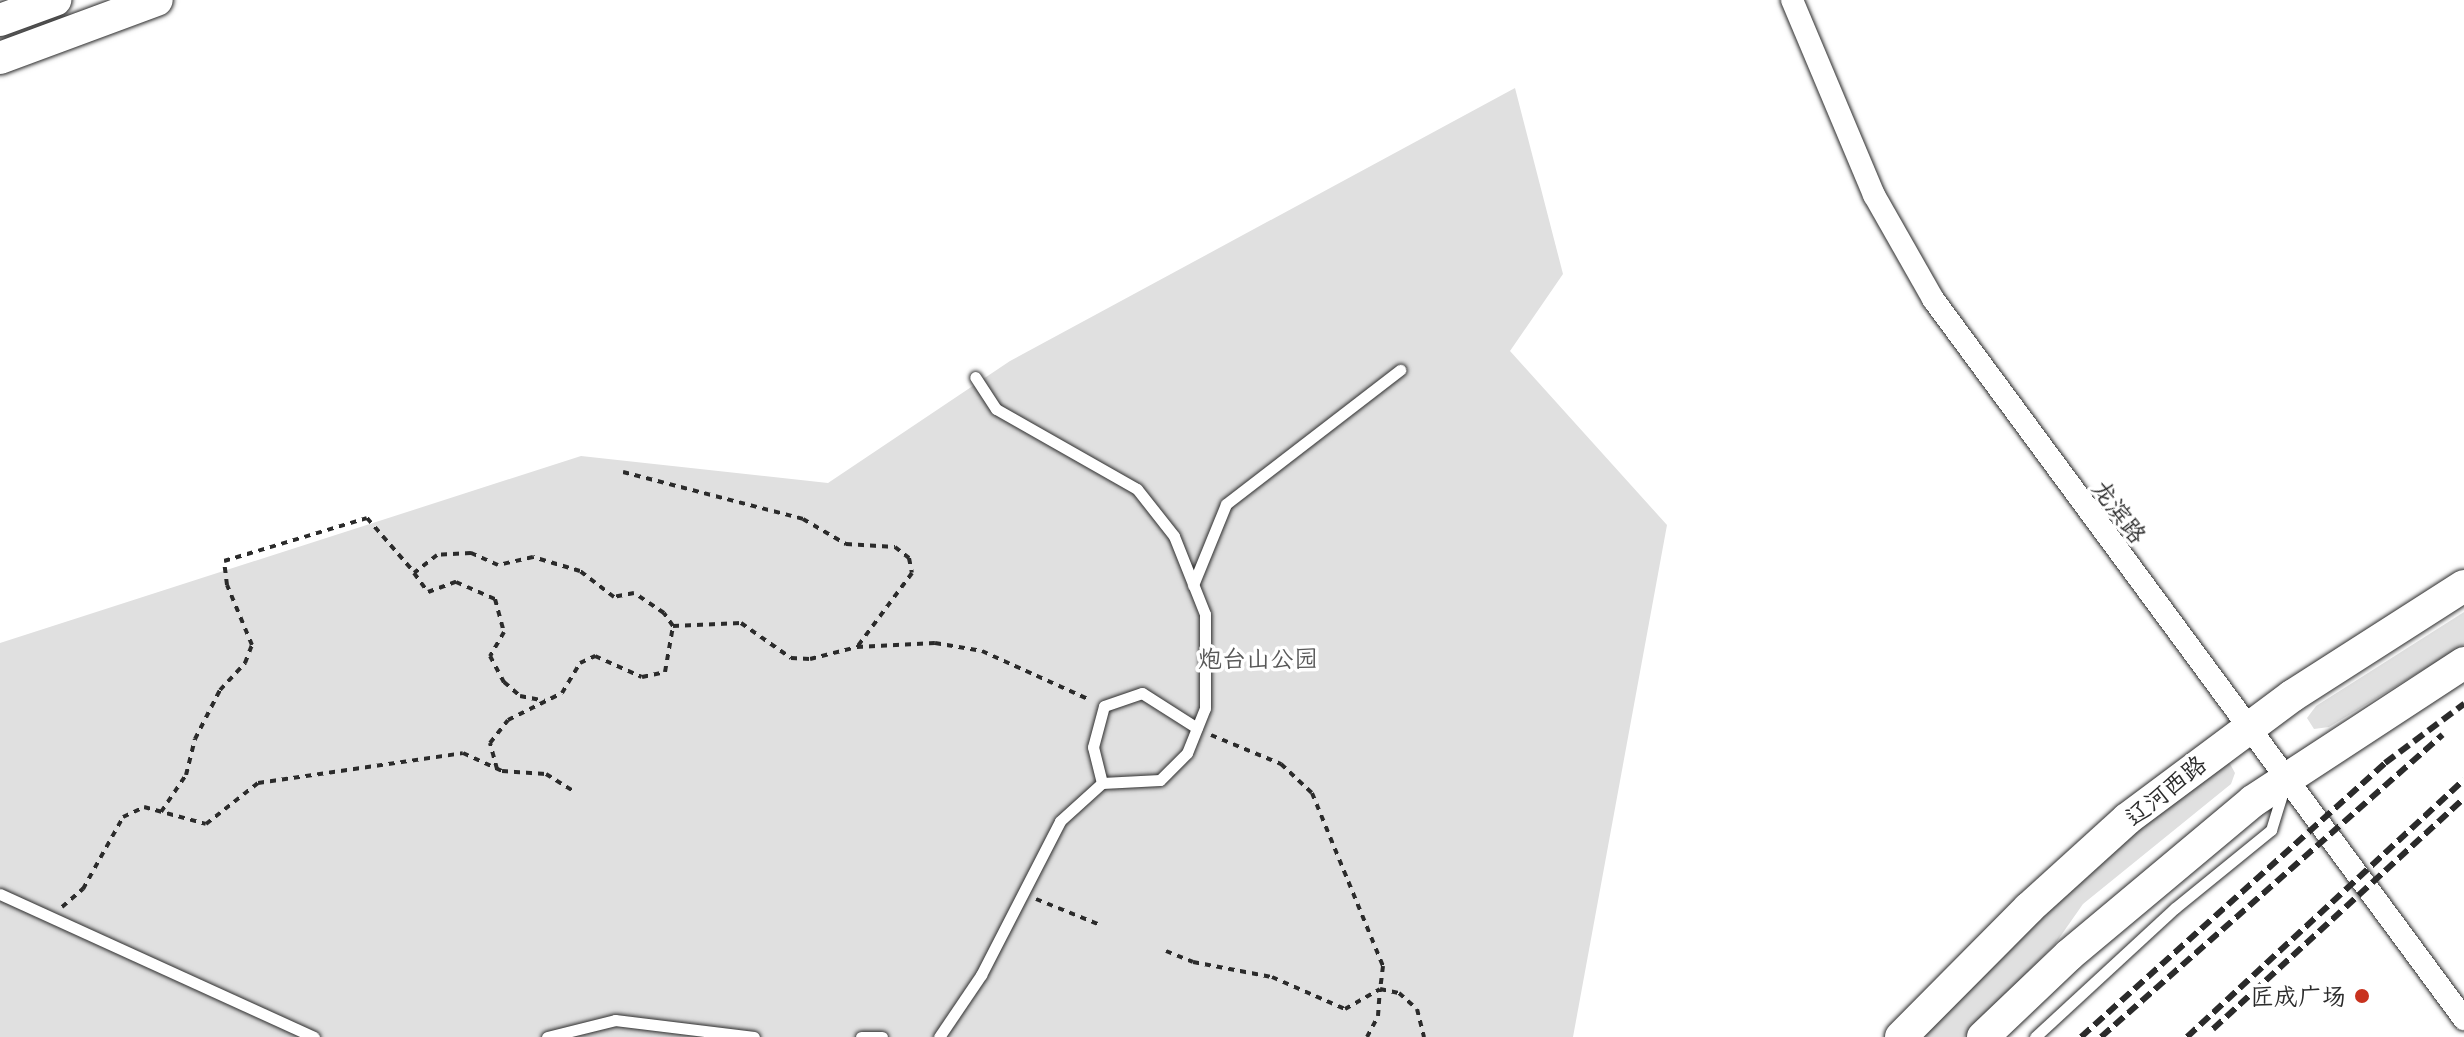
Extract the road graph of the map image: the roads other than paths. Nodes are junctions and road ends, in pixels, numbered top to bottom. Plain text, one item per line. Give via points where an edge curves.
1 (55, 0) edge
2 (157, 0) edge
3 (1792, 0) edge
4 (0, 20) edge
5 (0, 58) edge
6 (1400, 370) dead end
7 (975, 377) dead end
8 (1193, 585) junction
9 (2464, 586) edge
10 (2464, 663) edge
11 (2248, 727) junction
12 (1197, 728) junction
13 (2286, 778) junction
14 (1102, 783) junction
15 (0, 894) edge
16 (2464, 1019) edge
17 (314, 1037) edge
18 (547, 1037) edge
19 (754, 1037) edge
20 (861, 1037) edge
21 (882, 1037) edge
22 (939, 1037) edge
23 (1901, 1037) edge
24 (1983, 1037) edge
25 (2035, 1037) edge

1 - 4 main road
2 - 5 main road
3 - 11 street, 龙滨路 via 1820,77 1874,195 1933,299
6 - 8 lane via 1226,504
7 - 8 lane via 996,409 1137,489 1174,536
8 - 12 lane via 1205,614 1205,708
9 - 11 main road, 辽河西路
10 - 13 main road
11 - 13 street, 龙滨路
11 - 23 main road, 辽河西路 via 2116,829 2018,918
12 - 14 lane via 1187,753 1160,780
12 - 14 lane via 1142,693 1104,706 1093,747
13 - 16 street, 龙滨路
13 - 24 main road via 2069,955
13 - 25 lane via 2271,830 2175,908
14 - 22 lane via 1060,821 981,975
15 - 17 lane via 54,914
18 - 19 lane via 615,1020
20 - 21 lane

